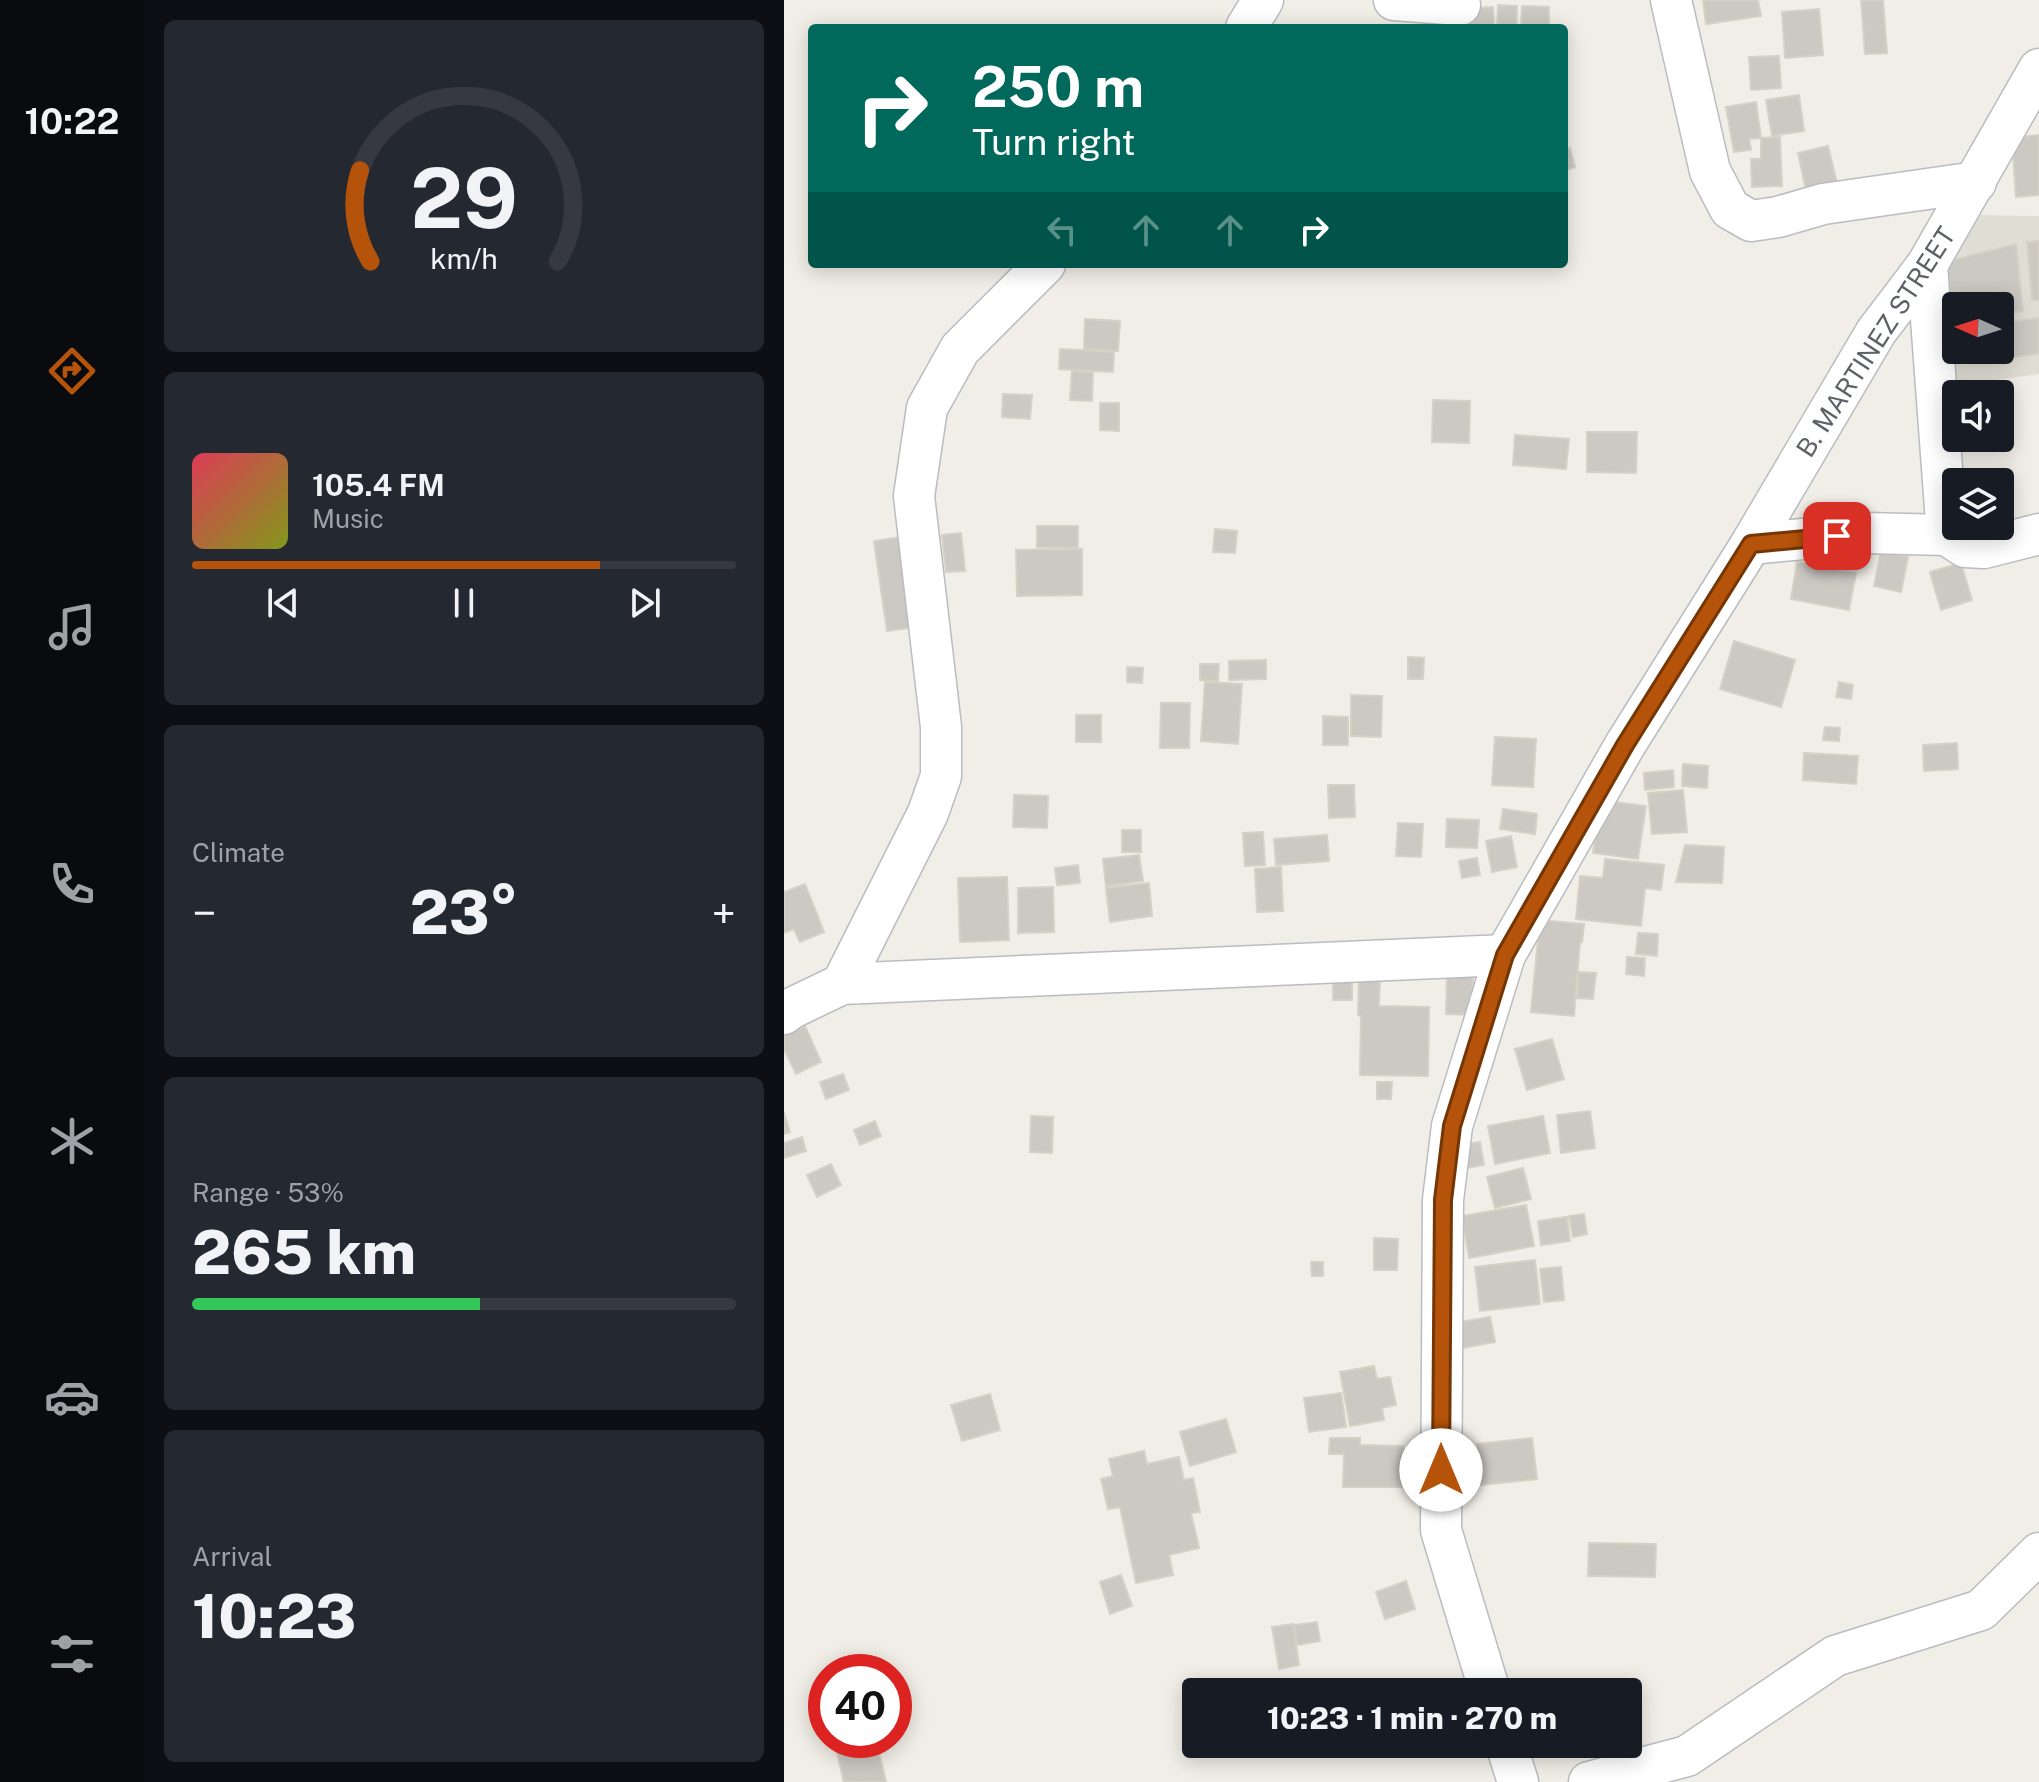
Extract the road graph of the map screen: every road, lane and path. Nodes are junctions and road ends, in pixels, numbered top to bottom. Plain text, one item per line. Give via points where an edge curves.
1 (1263, 0) edge
2 (1394, 0) edge
3 (1671, 0) edge
4 (1460, 5) dead end
5 (1248, 24) edge
6 (2039, 69) edge
7 (1976, 182) junction
8 (1927, 265) junction
9 (1041, 268) edge
10 (1942, 468) edge
11 (2039, 534) edge
12 (1942, 535) edge
13 (1954, 540) edge
14 (1751, 544) junction
15 (1505, 955) junction
16 (842, 984) junction
17 (784, 1014) edge
18 (2039, 1553) edge
19 (1486, 1678) edge
20 (1510, 1758) edge
21 (1518, 1782) edge
22 (1589, 1782) edge

1 - 5 street
2 - 4 street
3 - 7 street via 1710,171 1730,209 1751,221 1823,204
6 - 7 street, B. MARTINEZ STREET
7 - 8 street, B. MARTINEZ STREET
8 - 10 street
8 - 14 street, B. MARTINEZ STREET via 1876,332
9 - 16 street via 960,349 927,408 914,496 941,727 941,776 928,813
11 - 13 street via 1984,548 1965,547
12 - 14 street via 1866,533
14 - 15 street, B. MARTINEZ STREET via 1625,745
15 - 16 street
15 - 19 street, B. MARTINEZ STREET via 1452,1126 1443,1200 1441,1530
16 - 17 street
18 - 22 street via 1981,1610 1835,1656 1687,1756
20 - 21 street

